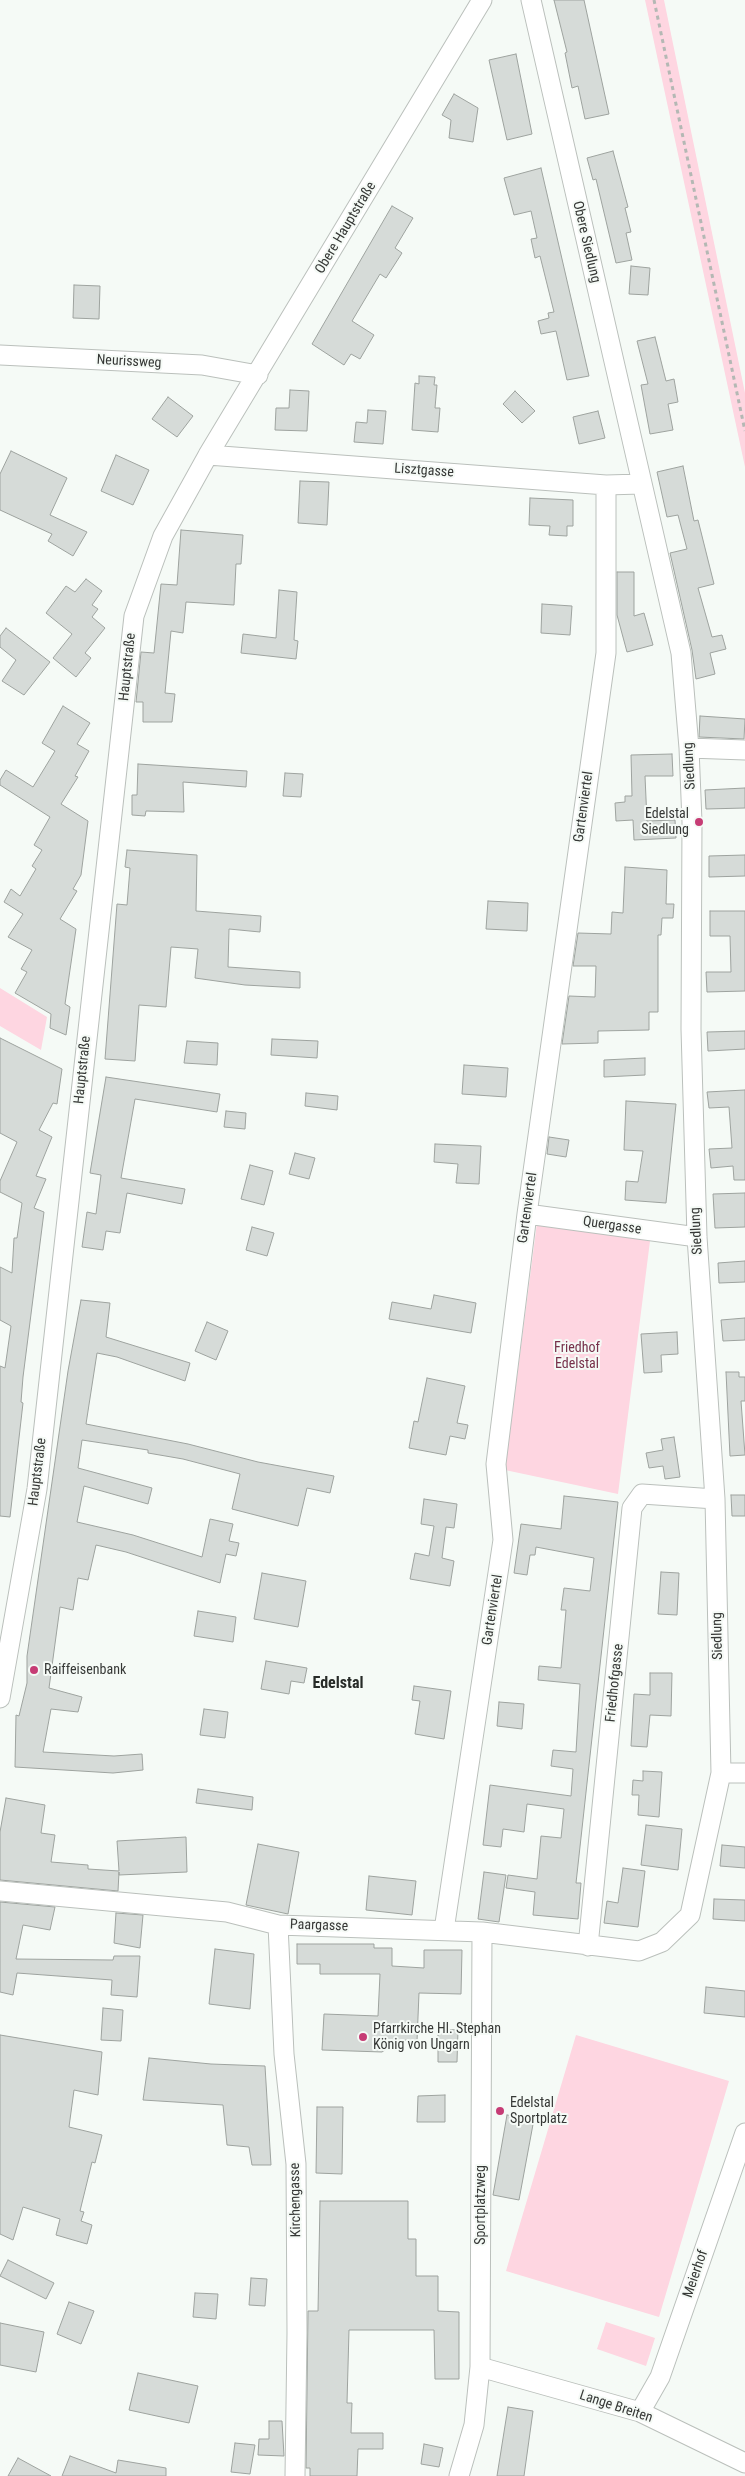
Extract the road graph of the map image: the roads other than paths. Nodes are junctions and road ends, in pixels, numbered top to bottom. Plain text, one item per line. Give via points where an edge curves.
1 (482, 0) edge
2 (531, 0) edge
3 (0, 355) edge
4 (258, 375) junction
5 (208, 455) junction
6 (606, 484) junction
7 (641, 484) junction
8 (689, 748) junction
9 (745, 750) edge
10 (527, 1214) junction
11 (697, 1237) junction
12 (714, 1499) junction
13 (0, 1698) edge
14 (745, 1772) edge
15 (721, 1773) junction
16 (0, 1891) edge
17 (278, 1925) junction
18 (444, 1930) junction
19 (482, 1932) junction
20 (588, 1946) junction
21 (639, 1951) joint
22 (745, 2133) edge
23 (480, 2367) junction
24 (640, 2412) junction
25 (745, 2463) edge
26 (295, 2476) edge
27 (459, 2476) edge

1 - 4 street, Obere Hauptstraße
2 - 7 street, Obere Siedlung
3 - 4 street, Neurissweg via 202,366
4 - 5 street, Obere Hauptstraße
5 - 6 street, Lisztgasse
5 - 13 street, Hauptstraße via 163,536 134,616 37,1489
6 - 7 street, Lisztgasse
6 - 10 street, Gartenviertel via 606,653
7 - 8 street, Siedlung via 680,653
8 - 9 street
8 - 11 street, Siedlung via 691,1029
10 - 11 street, Quergasse
10 - 18 street, Gartenviertel via 496,1464 503,1540
11 - 12 street, Siedlung
12 - 15 street, Siedlung
12 - 20 street, Friedhofgasse via 642,1494 632,1508
14 - 15 street
15 - 21 street, Siedlung via 690,1915 662,1942
16 - 17 street, Paargasse via 227,1912
17 - 18 street, Paargasse
17 - 26 street, Kirchengasse via 284,2054 296,2164
18 - 19 street, Paargasse
19 - 20 street, Paargasse
19 - 23 street, Sportplatzweg
20 - 21 street, Paargasse
22 - 24 street, Meierhof via 660,2377
23 - 24 street, Lange Breiten
23 - 27 street, Sportplatzweg via 474,2425
24 - 25 street, Lange Breiten

